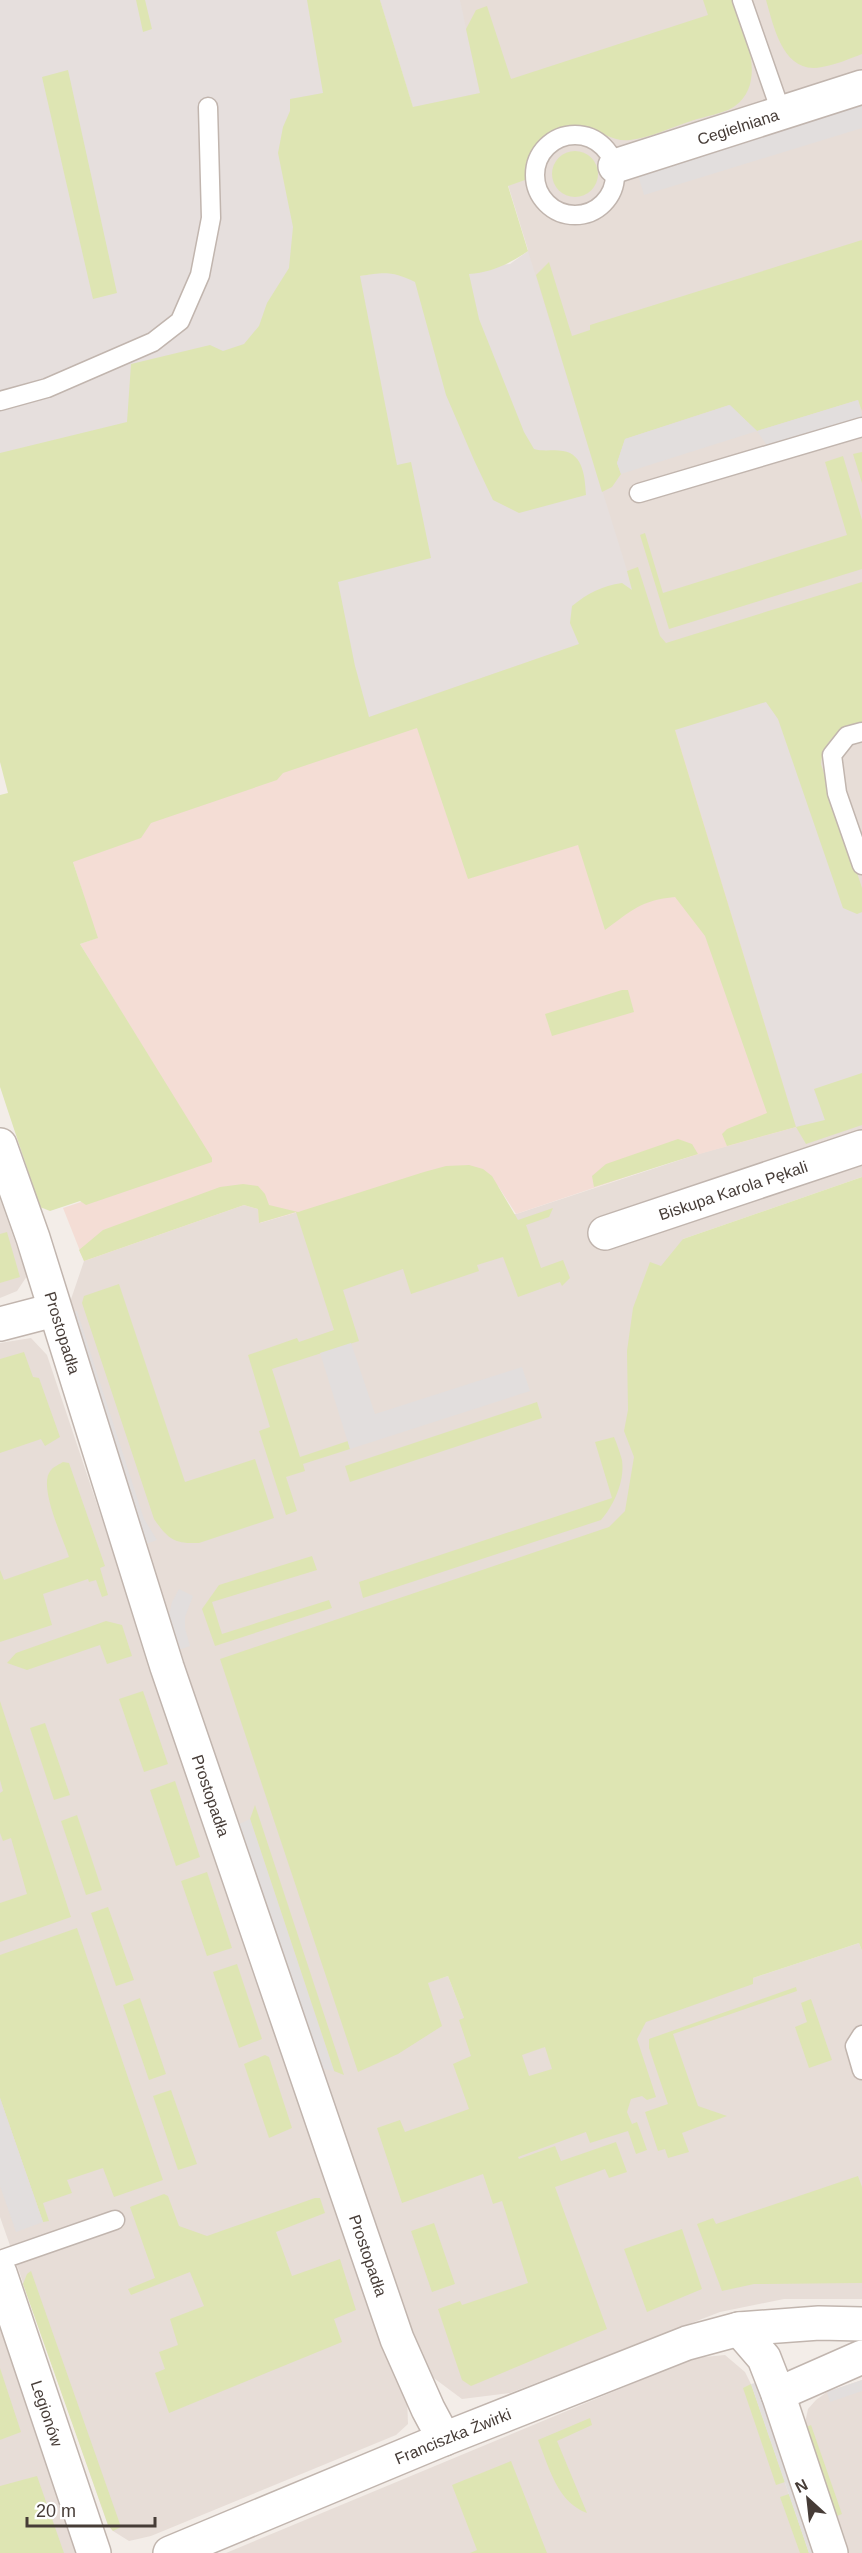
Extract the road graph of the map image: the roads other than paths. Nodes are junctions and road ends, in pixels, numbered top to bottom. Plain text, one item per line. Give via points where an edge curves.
1 (742, 0) edge
2 (862, 87) edge
3 (208, 107) dead end
4 (781, 112) junction
5 (615, 166) junction
6 (0, 401) edge
7 (862, 427) edge
8 (639, 493) dead end
9 (862, 732) edge
10 (862, 865) edge
11 (0, 1145) edge
12 (862, 1147) edge
13 (605, 1233) dead end
14 (54, 1310) junction
15 (0, 1324) edge
16 (862, 2035) edge
17 (862, 2070) edge
18 (115, 2220) dead end
19 (0, 2260) edge
20 (0, 2274) edge
21 (862, 2324) edge
22 (739, 2329) junction
23 (862, 2357) edge
24 (778, 2394) junction
25 (444, 2439) junction
26 (94, 2553) edge
27 (170, 2553) edge
28 (831, 2553) edge

1 - 4 lane
2 - 4 street, Cegielniana
3 - 6 lane via 211,218 200,275 180,321 153,342 46,388
4 - 5 street, Cegielniana
5 - 5 lane via 602,144 590,137 565,136 552,141 537,162 537,188 557,210 578,215 591,212 611,193
7 - 8 lane
9 - 10 lane via 847,736 832,755 837,793
11 - 14 street, Prostopadła
12 - 13 street, Biskupa Karola Pękali
14 - 15 street
14 - 25 street, Prostopadła via 167,1667 397,2338
16 - 17 lane via 855,2046
18 - 19 lane
20 - 26 street, Legionów
21 - 22 street, Franciszka Żwirki
22 - 24 street via 764,2358
22 - 25 street, Franciszka Żwirki via 687,2343
23 - 24 street
24 - 28 street
25 - 27 street, Franciszka Żwirki

